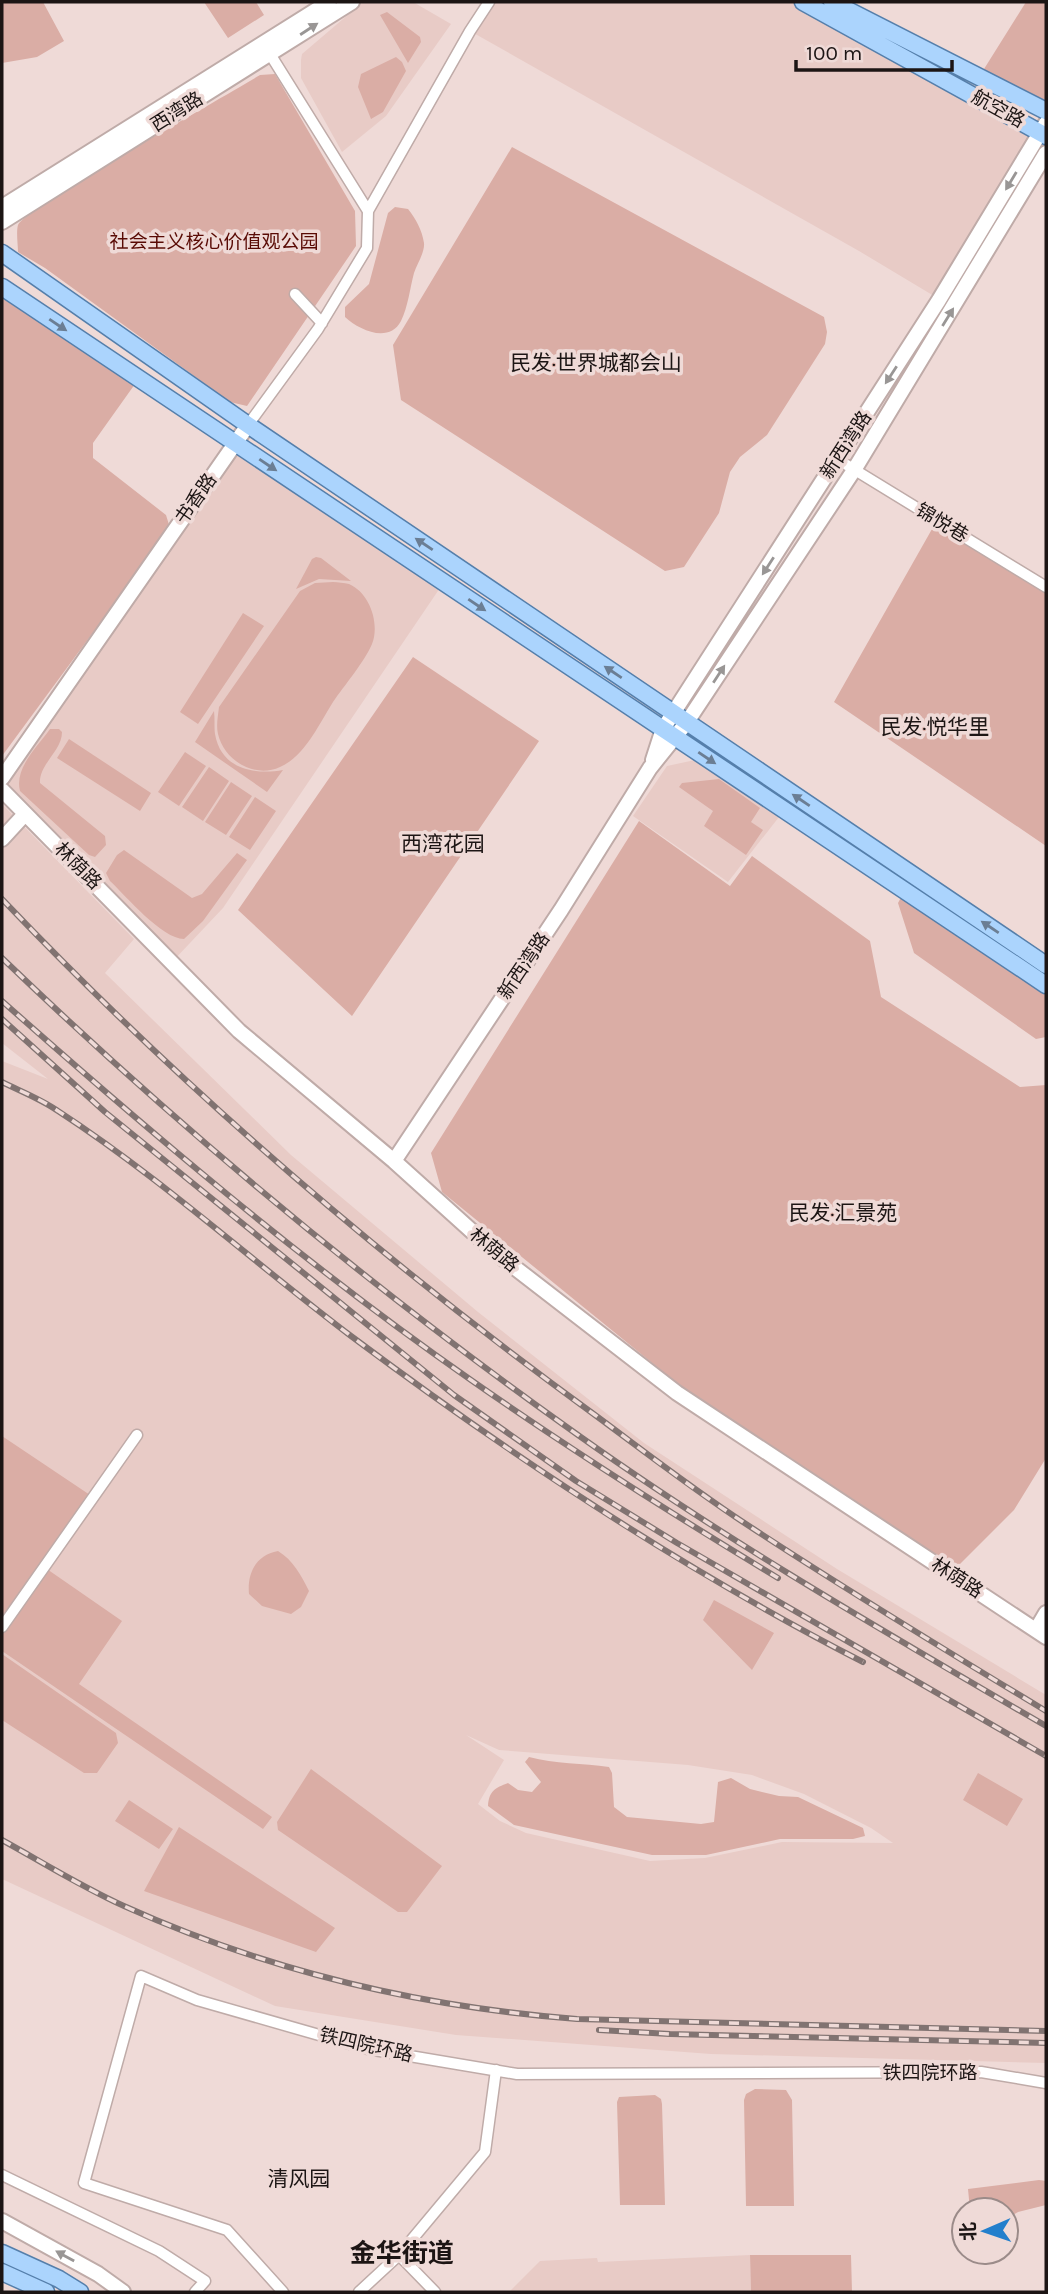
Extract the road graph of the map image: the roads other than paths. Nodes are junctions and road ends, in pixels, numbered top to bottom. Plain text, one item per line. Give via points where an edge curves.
1 (329, 2) edge
2 (352, 2) edge
3 (489, 2) edge
4 (803, 2) edge
5 (832, 2) edge
6 (270, 54) junction
7 (1046, 111) edge
8 (1044, 130) edge
9 (1046, 153) edge
10 (368, 211) junction
11 (3, 218) edge
12 (2, 243) edge
13 (2, 253) edge
14 (18, 264) junction
15 (2, 287) edge
16 (295, 295) dead end
17 (322, 323) junction
18 (248, 425) junction
19 (235, 443) junction
20 (837, 459) junction
21 (854, 470) junction
22 (1046, 587) edge
23 (680, 718) junction
24 (670, 733) junction
25 (2, 778) edge
26 (2, 790) edge
27 (25, 814) junction
28 (2, 839) edge
29 (1045, 961) edge
30 (1046, 985) edge
31 (394, 1161) junction
32 (137, 1435) dead end
33 (1046, 1613) edge
34 (2, 1627) edge
35 (1041, 1633) edge
36 (496, 2070) junction
37 (1046, 2083) edge
38 (2, 2175) edge
39 (2, 2221) edge
40 (2, 2253) edge
41 (399, 2255) junction
42 (2, 2272) edge
43 (46, 2292) edge
44 (80, 2292) edge
45 (123, 2292) edge
46 (195, 2292) edge
47 (283, 2292) edge
48 (359, 2292) edge
49 (435, 2292) edge

1 - 11 street, 西湾路
6 -> 2 street, 西湾路
3 - 10 street, 书香路
4 - 8 main road, 航空路
5 - 7 main road, 航空路
6 - 10 street
6 - 11 street, 西湾路
8 -> 20 street, 新西湾路
21 -> 9 street, 新西湾路
10 - 17 street, 书香路 via 367,248
12 - 14 street
13 - 14 main road
14 - 18 main road
15 -> 19 main road
16 - 17 street
17 - 18 street, 书香路
18 - 19 street, 书香路
23 -> 18 main road
19 -> 24 main road
19 - 25 street, 书香路
20 - 21 street, 锦悦巷
20 -> 23 street, 新西湾路
21 - 22 street, 锦悦巷
23 -> 21 street, 新西湾路
23 - 24 street, 新西湾路
29 -> 23 main road
24 -> 30 main road
24 - 31 street, 新西湾路 via 561,910
26 - 27 street, 林荫路
27 - 28 street
27 - 31 street, 林荫路 via 239,1031
31 - 35 street, 林荫路 via 496,1253 677,1393
32 - 34 street
33 - 35 street
36 - 37 street, 铁四院环路 via 517,2074 981,2072
36 - 41 street via 485,2152
36 - 47 street, 铁四院环路 via 368,2049 197,2000 141,1976 84,2183 227,2230
38 - 46 street via 159,2251 205,2281
45 -> 39 street
40 - 44 main road
41 - 48 street
41 - 49 street
42 - 43 main road

